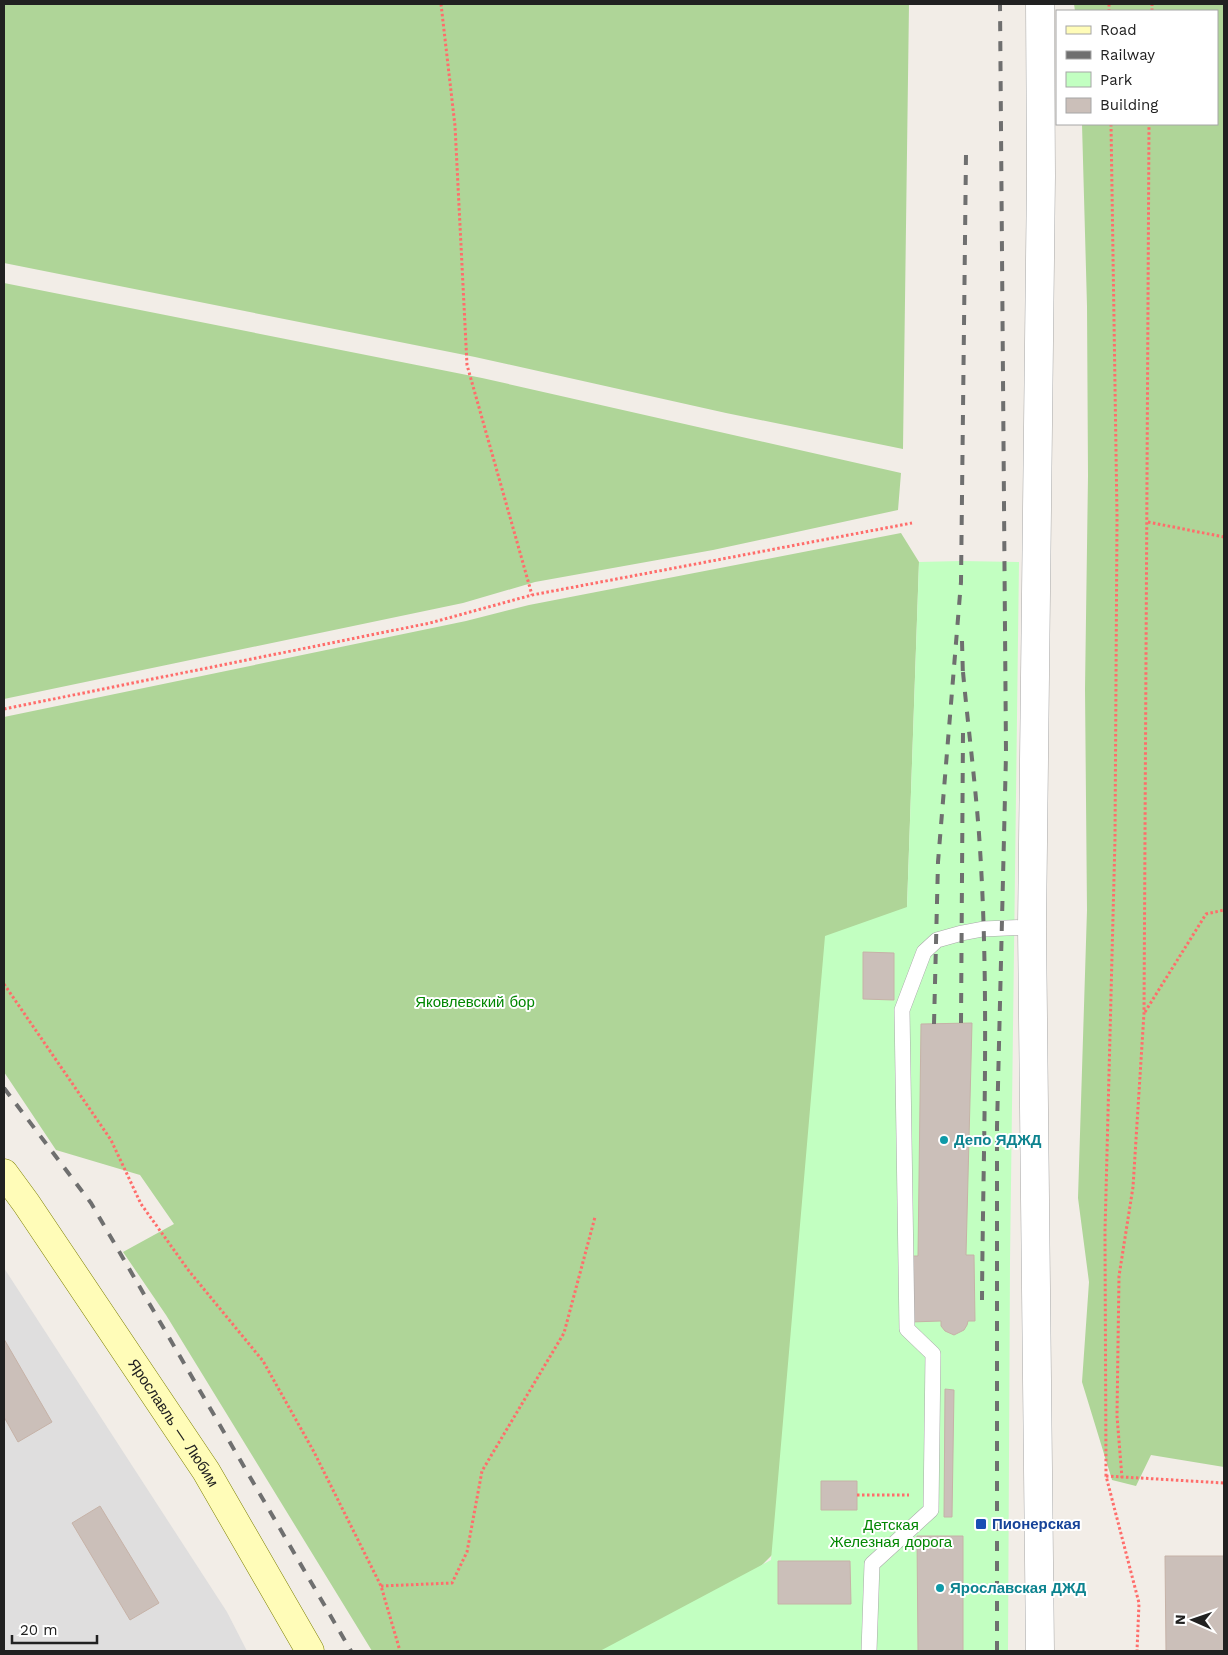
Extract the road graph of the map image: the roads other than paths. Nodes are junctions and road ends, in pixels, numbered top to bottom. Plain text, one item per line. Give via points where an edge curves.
1 (1040, 4) edge
2 (1032, 927) junction
3 (4, 1173) edge
4 (310, 1651) edge
5 (869, 1651) edge
6 (1040, 1651) edge

1 - 2 street
2 - 5 lane via 983,929 937,940 924,952 902,1010 907,1329 932,1354 931,1510 872,1564
2 - 6 street
3 - 4 main road, Ярославль — Любим via 206,1471

